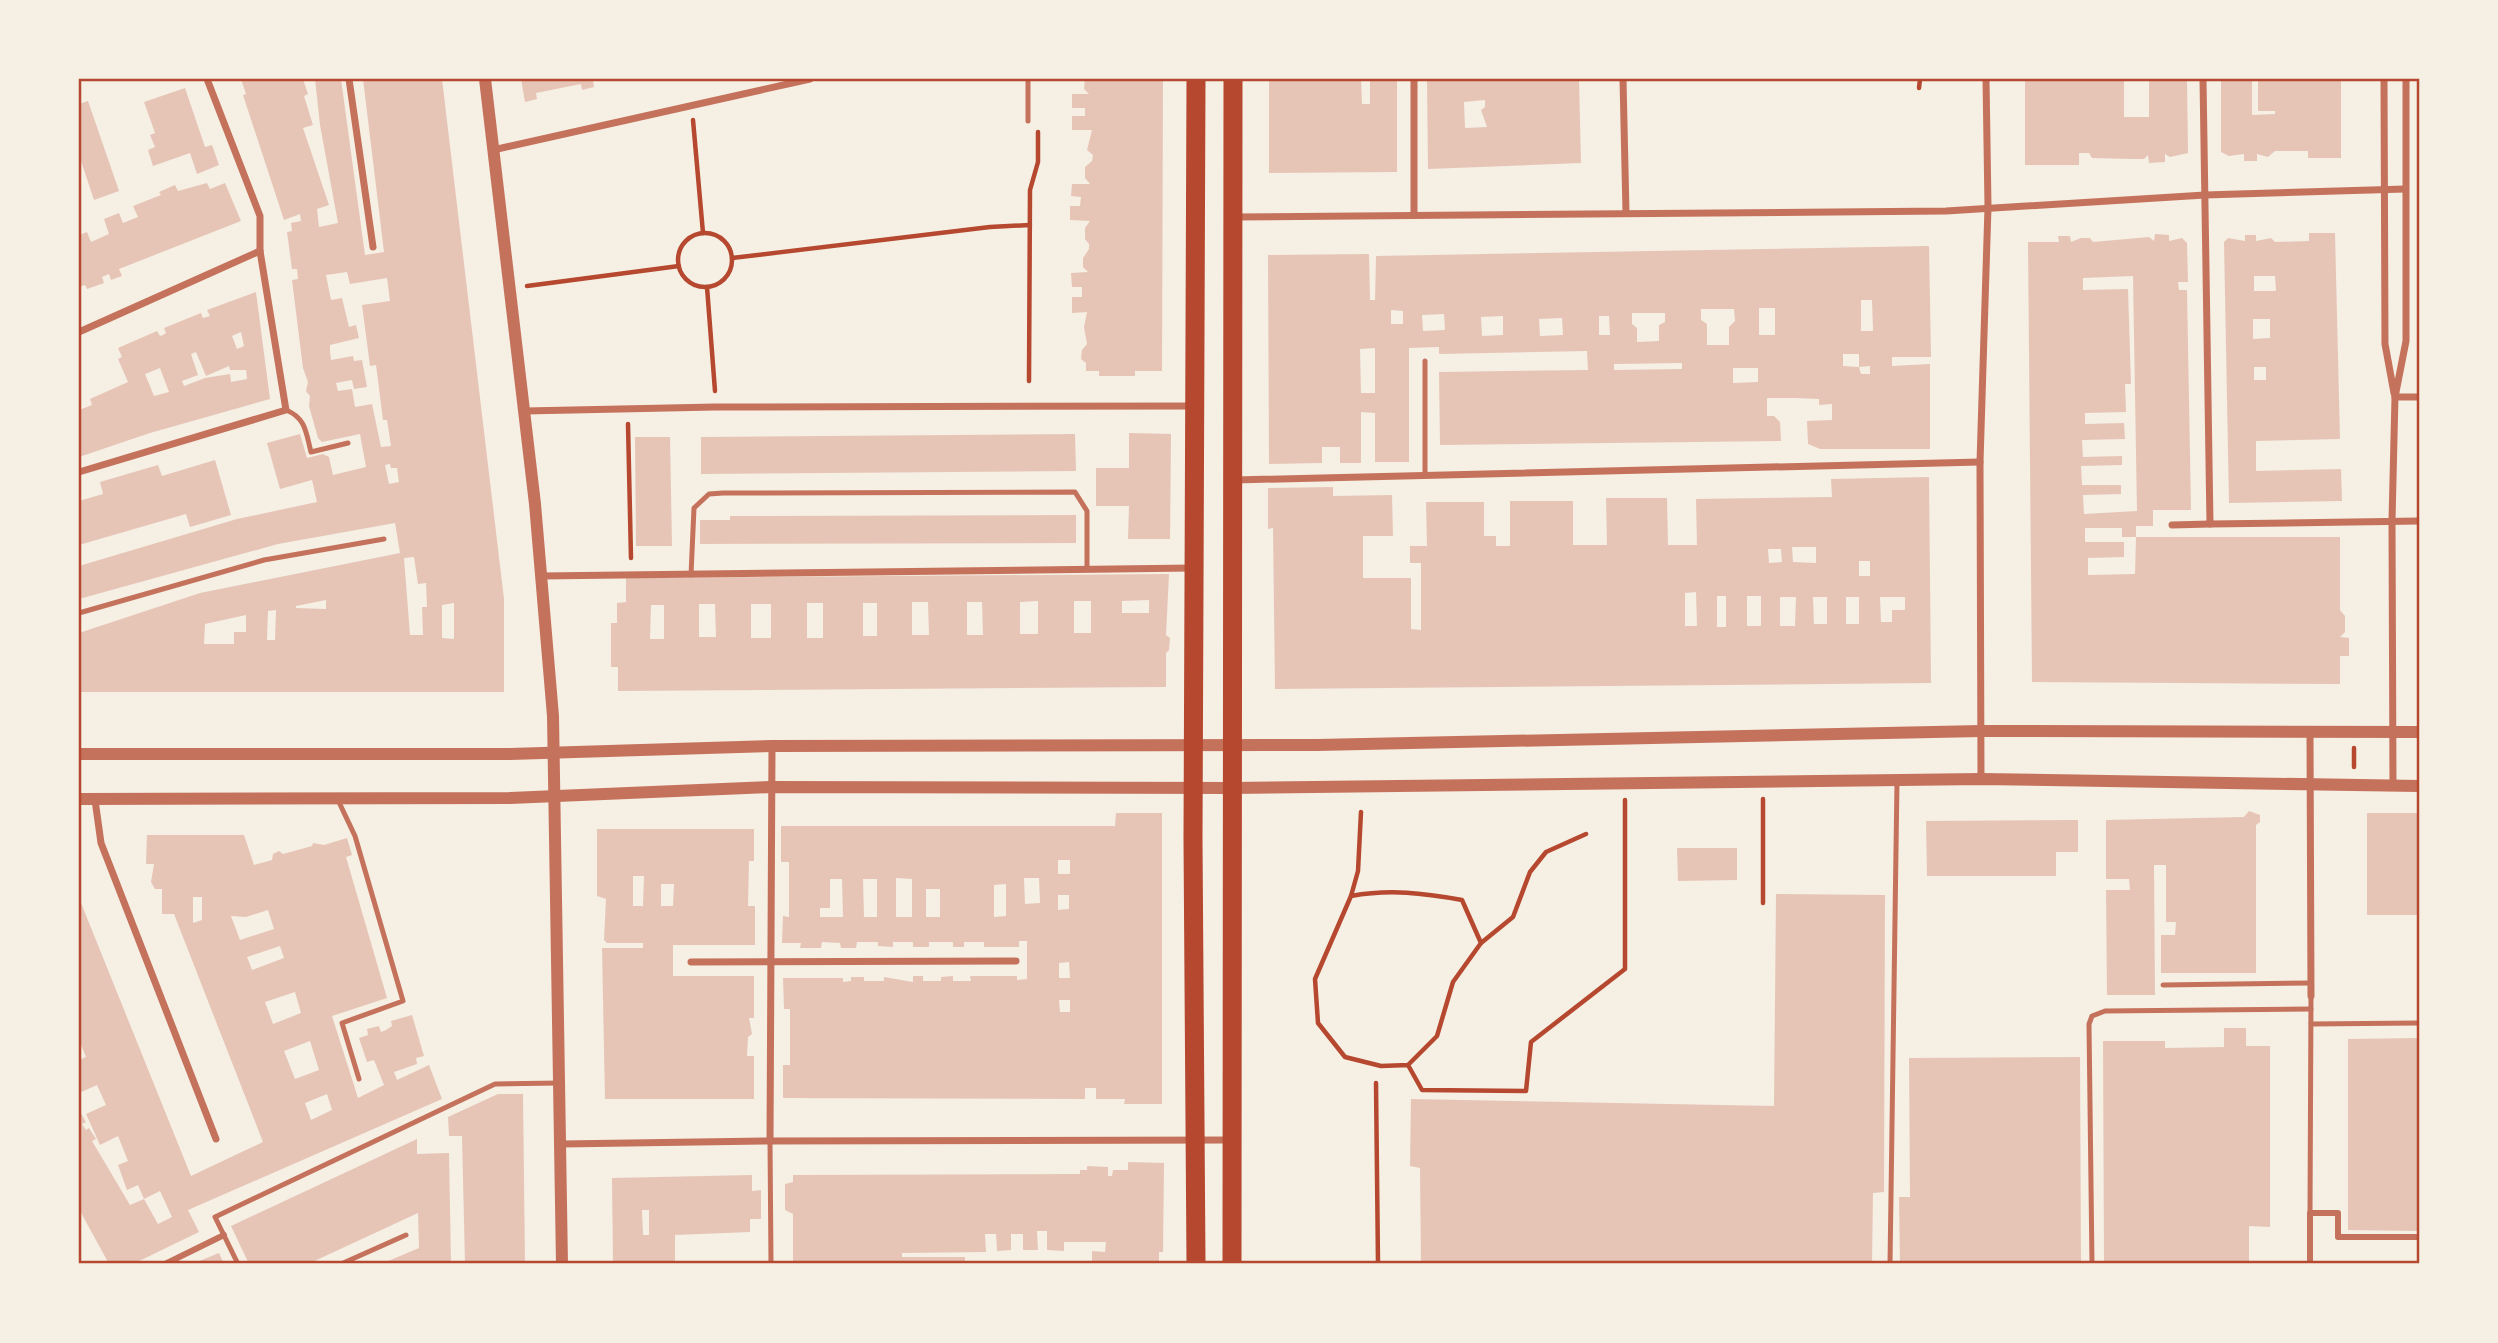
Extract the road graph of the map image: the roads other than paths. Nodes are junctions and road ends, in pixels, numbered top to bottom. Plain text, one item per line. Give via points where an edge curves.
1 (206, 79) edge
2 (349, 79) edge
3 (485, 79) edge
4 (810, 79) edge
5 (1028, 79) edge
6 (1196, 79) edge
7 (1233, 79) edge
8 (1414, 79) edge
9 (1623, 79) edge
10 (1986, 79) edge
11 (2203, 79) edge
12 (2384, 79) edge
13 (2406, 79) edge
14 (1028, 121) dead end
15 (493, 150) junction
16 (2406, 188) junction
17 (2384, 189) junction
18 (2204, 195) junction
19 (1988, 207) junction
20 (1626, 213) junction
21 (1414, 214) junction
22 (1233, 216) junction
23 (373, 247) dead end
24 (260, 251) junction
25 (79, 332) edge
26 (1425, 361) dead end
27 (2395, 397) junction
28 (2419, 397) edge
29 (1195, 406) junction
30 (286, 410) junction
31 (525, 411) junction
32 (348, 443) dead end
33 (1980, 463) junction
34 (79, 472) edge
35 (1425, 475) junction
36 (1231, 480) junction
37 (2392, 521) junction
38 (2419, 521) edge
39 (2210, 524) junction
40 (2172, 525) dead end
41 (384, 539) dead end
42 (1194, 568) junction
43 (1087, 569) junction
44 (691, 575) junction
45 (541, 576) junction
46 (79, 614) edge
47 (2310, 730) junction
48 (1981, 732) junction
49 (2394, 732) junction
50 (2419, 732) edge
51 (1194, 745) junction
52 (1231, 745) junction
53 (772, 746) junction
54 (553, 752) junction
55 (79, 754) edge
56 (1981, 779) junction
57 (1897, 780) junction
58 (2311, 785) junction
59 (2393, 786) junction
60 (2419, 786) edge
61 (771, 787) junction
62 (1194, 787) junction
63 (1232, 788) junction
64 (553, 796) junction
65 (337, 798) junction
66 (79, 799) edge
67 (94, 800) junction
68 (1016, 961) dead end
69 (691, 962) dead end
70 (769, 962) junction
71 (2311, 983) junction
72 (2162, 985) dead end
73 (2311, 996) joint
74 (2311, 1009) junction
75 (2419, 1023) edge
76 (2311, 1024) junction
77 (359, 1079) dead end
78 (560, 1083) junction
79 (216, 1139) dead end
80 (770, 1140) junction
81 (1233, 1140) junction
82 (1197, 1141) junction
83 (562, 1144) junction
84 (2310, 1213) junction
85 (406, 1235) dead end
86 (224, 1236) junction
87 (2419, 1237) edge
88 (165, 1264) edge
89 (238, 1264) edge
90 (341, 1264) edge
91 (562, 1264) edge
92 (771, 1264) edge
93 (1196, 1264) edge
94 (1232, 1264) edge
95 (1890, 1264) edge
96 (2092, 1264) edge
97 (2310, 1264) edge

1 - 24 street via 260,216
2 - 23 street
3 - 15 street
4 - 15 street
5 - 14 lane
6 - 29 highway
7 - 22 highway
8 - 21 street
9 - 20 street
10 - 19 street
11 - 18 street
12 - 17 street
13 - 16 street
15 - 31 street
16 - 17 street
16 - 27 street via 2406,341
17 - 18 street
17 - 27 street via 2385,344
18 - 19 street
18 - 39 street
19 - 20 street
19 - 33 street
20 - 21 street
21 - 22 street
22 - 36 highway
24 - 25 street
24 - 30 street
26 - 35 lane
27 - 28 street
27 - 37 street
29 - 31 street
29 - 42 highway
30 - 32 lane via 299,415 311,452
30 - 34 street
31 - 45 street
33 - 35 street
33 - 48 street
35 - 36 street
36 - 52 highway
37 - 38 street
37 - 39 street
37 - 49 street
39 - 40 street
41 - 46 lane via 253,563
42 - 43 street
42 - 51 highway
43 - 44 street
43 - 44 lane via 1087,511 1075,492 723,493 709,494 694,508
44 - 45 street
45 - 54 street
47 - 48 street
47 - 49 street
47 - 58 street
48 - 52 street
48 - 56 street
49 - 50 street
49 - 59 street
51 - 52 street
51 - 53 street
51 - 62 highway
52 - 63 highway
53 - 54 street
53 - 61 street
54 - 55 street
54 - 64 street
56 - 57 street
56 - 58 street
57 - 63 street
57 - 95 lane
58 - 59 street
58 - 71 street
59 - 60 street
61 - 62 street
61 - 64 street
61 - 70 street
62 - 63 street
62 - 82 highway
63 - 81 highway
64 - 65 street
64 - 78 street
65 - 67 street
65 - 77 lane via 355,836 403,1001 342,1024
66 - 67 street
67 - 79 street via 101,843
68 - 70 street
69 - 70 street
70 - 80 street
71 - 72 lane
71 - 73 street
73 - 74 lane
74 - 76 lane
74 - 96 lane via 2105,1011 2092,1016 2088,1024
75 - 76 lane
76 - 84 lane
78 - 83 street
78 - 86 lane via 495,1084 215,1217
80 - 82 street
80 - 83 street
80 - 92 lane
81 - 82 street
81 - 94 highway
82 - 93 highway
83 - 91 street
84 - 87 street via 2338,1213 2338,1237
84 - 97 street
85 - 90 lane
86 - 88 street
86 - 89 lane

